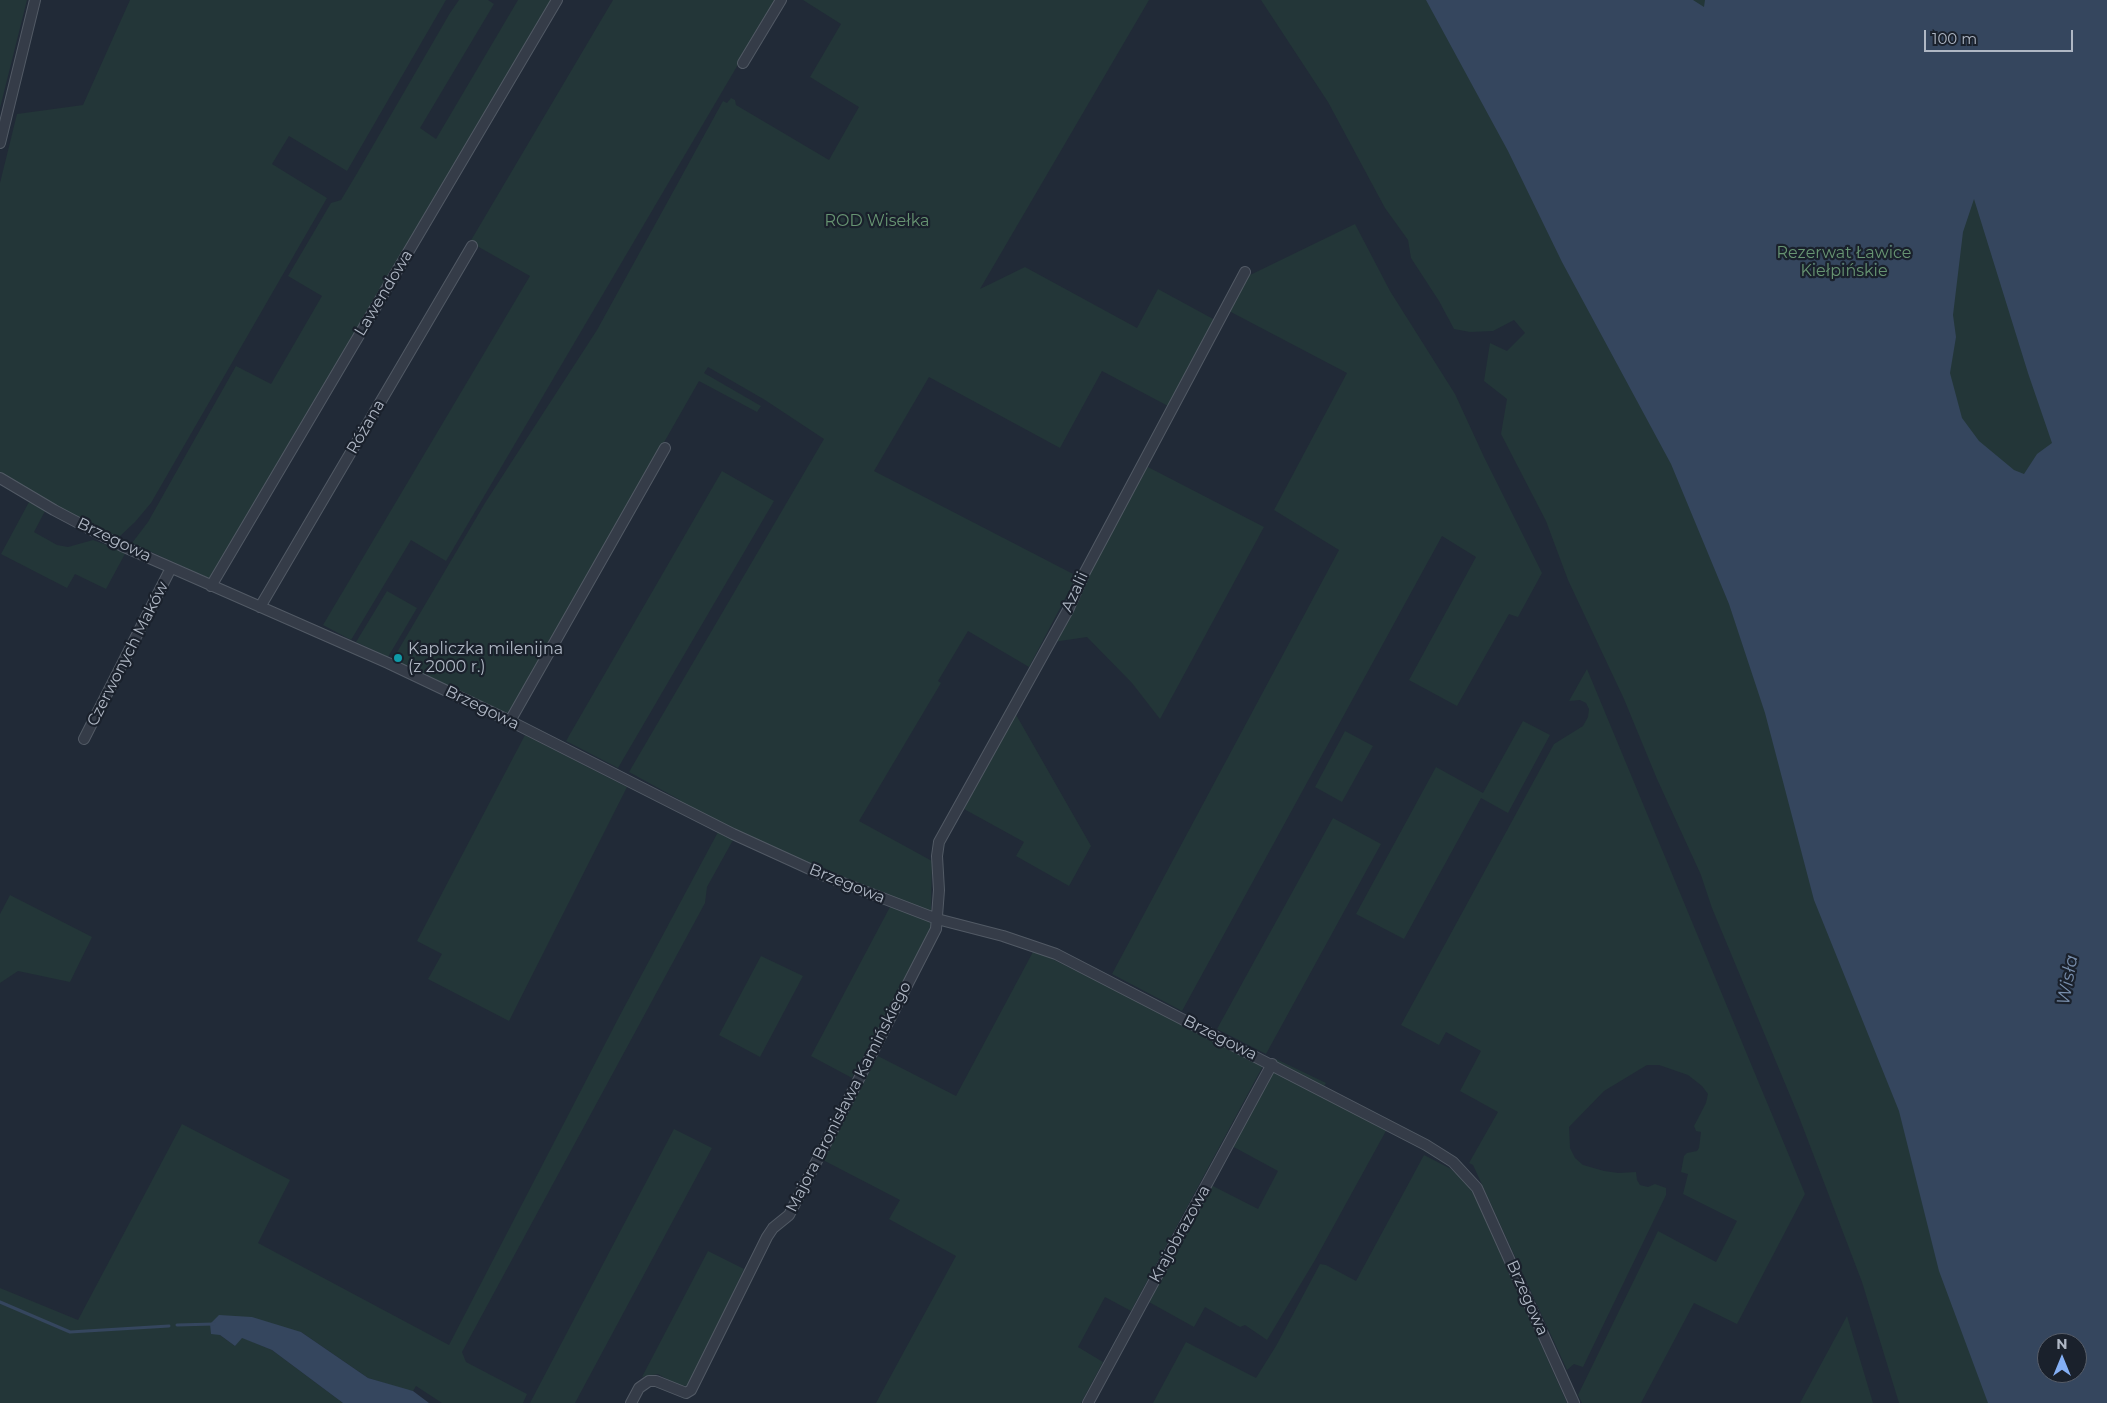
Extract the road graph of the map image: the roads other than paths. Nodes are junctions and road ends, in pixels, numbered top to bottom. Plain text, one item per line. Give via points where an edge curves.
1 (35, 0) edge
2 (557, 0) edge
3 (781, 0) edge
4 (743, 63) dead end
5 (0, 143) edge
6 (472, 246) dead end
7 (1244, 272) dead end
8 (665, 448) dead end
9 (0, 478) edge
10 (172, 568) junction
11 (212, 586) junction
12 (260, 608) junction
13 (510, 721) junction
14 (84, 739) dead end
15 (937, 919) junction
16 (1272, 1064) junction
17 (631, 1403) edge
18 (1088, 1403) edge
19 (1574, 1403) edge

1 - 5 street
2 - 11 street, Lawendowa
3 - 4 street
6 - 12 street, Różana
7 - 15 street, Azalii via 1068,610 939,842 936,856
8 - 13 street
9 - 10 street, Brzegowa via 62,515
10 - 11 street, Brzegowa
10 - 14 street, Czerwonych Maków
11 - 12 street, Brzegowa
12 - 13 street, Brzegowa via 388,663
13 - 15 street, Brzegowa via 733,834 824,876
15 - 16 street, Brzegowa via 1004,936 1056,954
15 - 17 street, Majora Bronisława Kamińskiego via 936,929 789,1215 767,1237 691,1390 686,1393 650,1381 639,1388
16 - 18 street, Krajobrazowa
16 - 19 street, Brzegowa via 1426,1145 1462,1171 1477,1188

